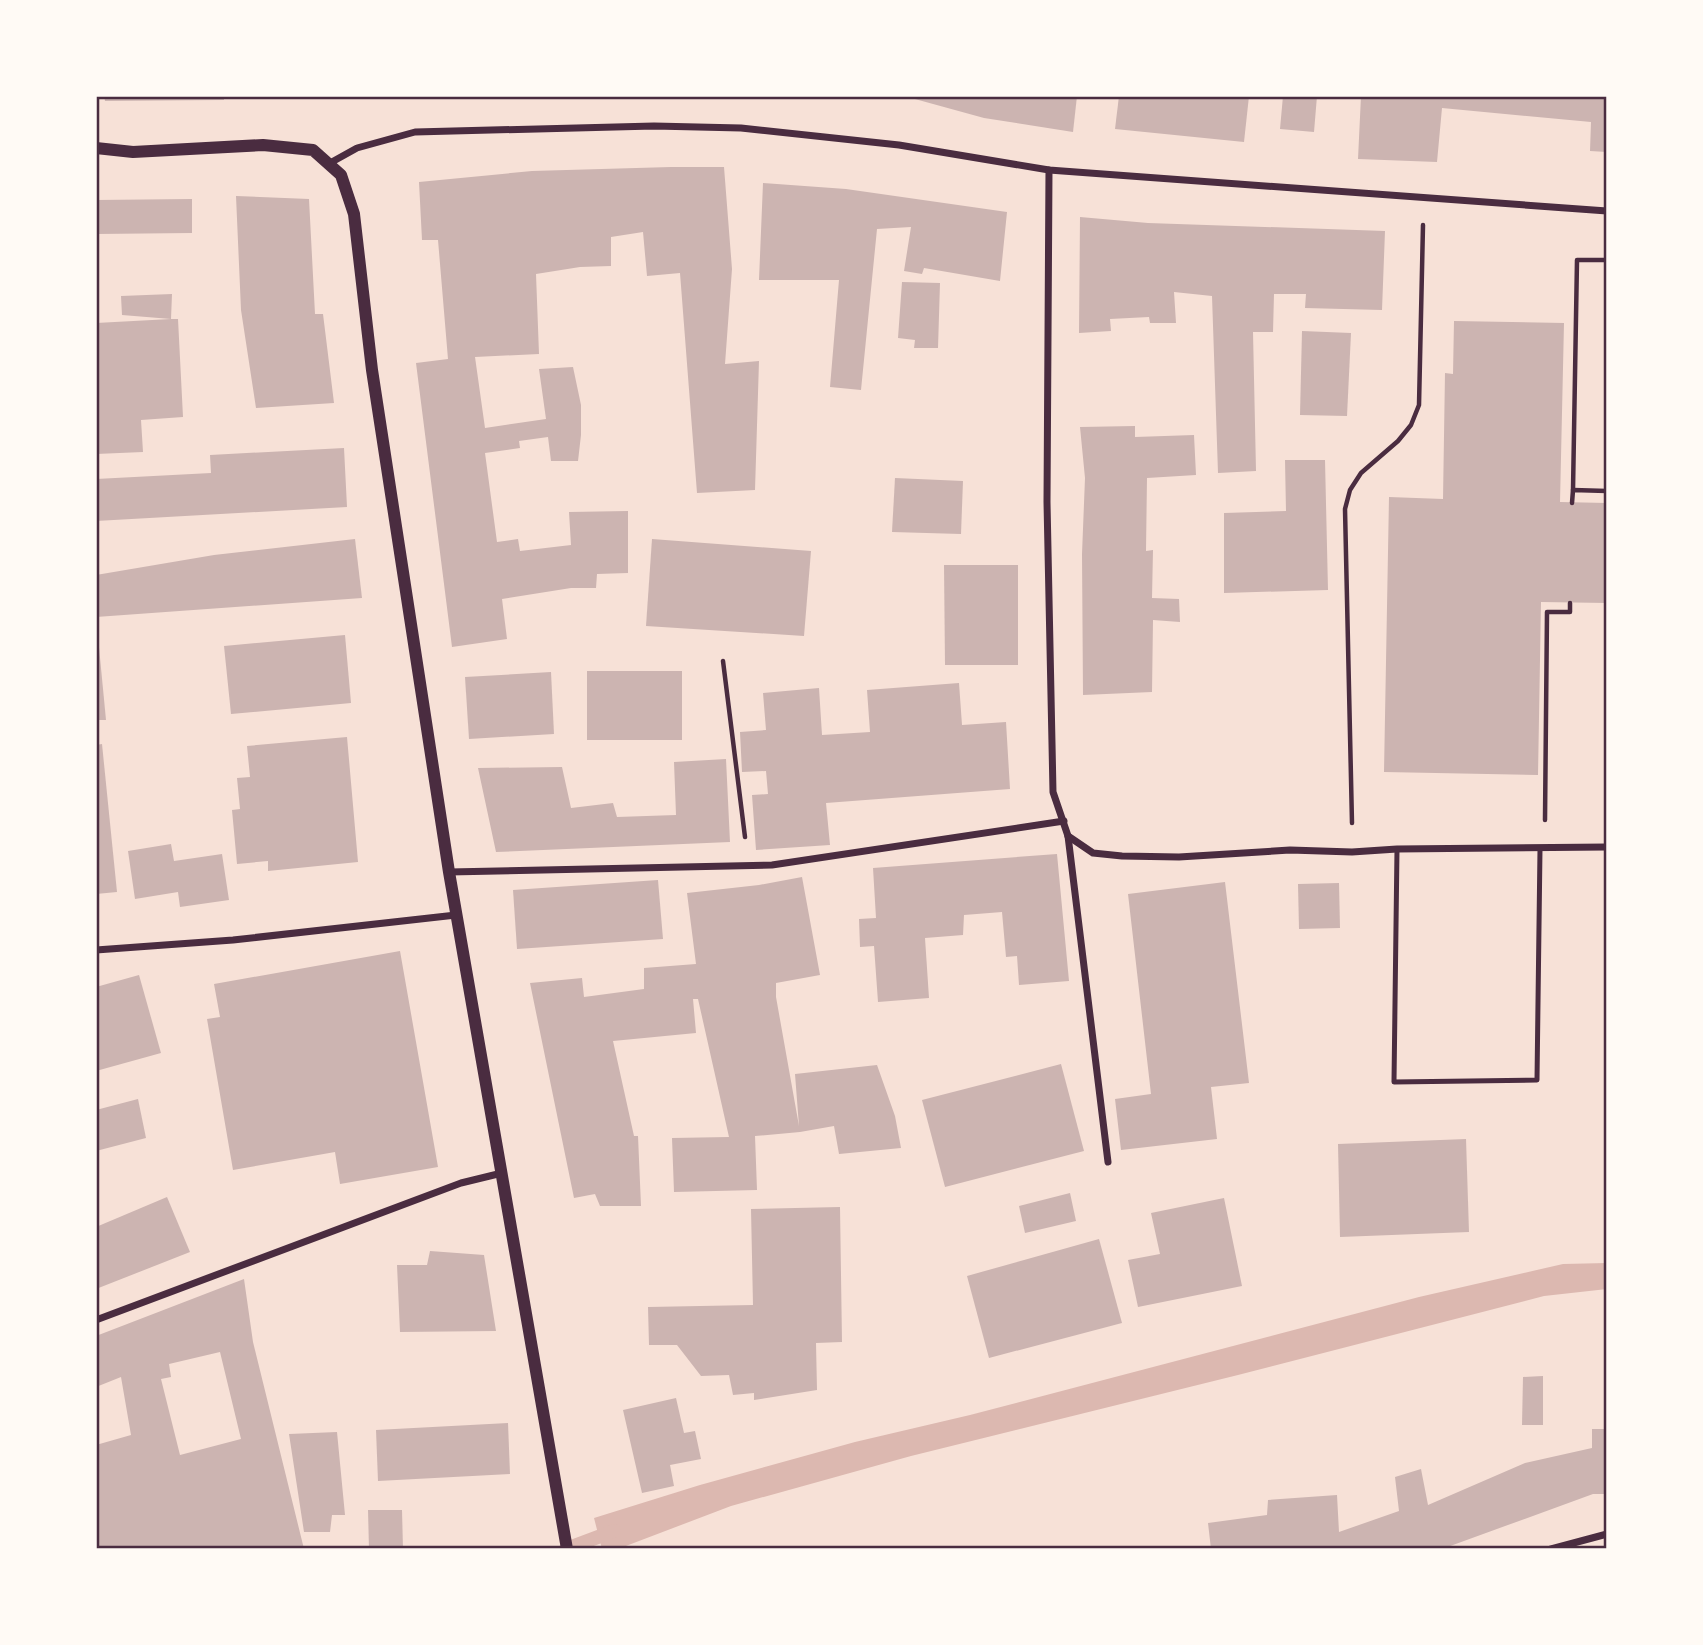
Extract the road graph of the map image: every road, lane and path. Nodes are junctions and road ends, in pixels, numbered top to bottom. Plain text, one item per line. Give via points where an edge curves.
1 (96, 148) edge
2 (330, 163) junction
3 (1049, 170) junction
4 (1424, 198) junction
5 (1607, 211) edge
6 (1607, 260) edge
7 (1573, 490) junction
8 (1607, 491) edge
9 (1572, 503) dead end
10 (1570, 603) dead end
11 (723, 661) dead end
12 (1064, 821) junction
13 (1068, 836) junction
14 (1607, 848) edge
15 (1397, 849) junction
16 (1543, 849) junction
17 (1352, 852) junction
18 (748, 866) junction
19 (449, 872) junction
20 (456, 915) junction
21 (96, 950) edge
22 (1108, 1162) dead end
23 (503, 1173) junction
24 (96, 1320) edge
25 (1607, 1534) edge
26 (567, 1549) edge
27 (1551, 1549) edge

1 - 2 street via 133,152 295,146 313,150
2 - 3 street via 357,148 415,132 654,125 824,135
2 - 19 street via 341,175 355,214 372,370
3 - 4 street
3 - 12 street via 1047,502 1053,792
4 - 5 street
4 - 17 path via 1419,405 1398,441 1361,473 1345,509
6 - 7 path via 1577,260
7 - 8 path
7 - 9 path
10 - 16 path via 1570,612 1547,612
11 - 18 path
12 - 13 street
12 - 18 street
13 - 17 street via 1093,853 1122,856
13 - 22 street
14 - 16 street
15 - 16 street
15 - 16 lane via 1394,1082 1537,1080
15 - 17 street
18 - 19 street
19 - 20 street
20 - 21 street
20 - 23 street
23 - 24 street via 461,1183
23 - 26 street
25 - 27 street

